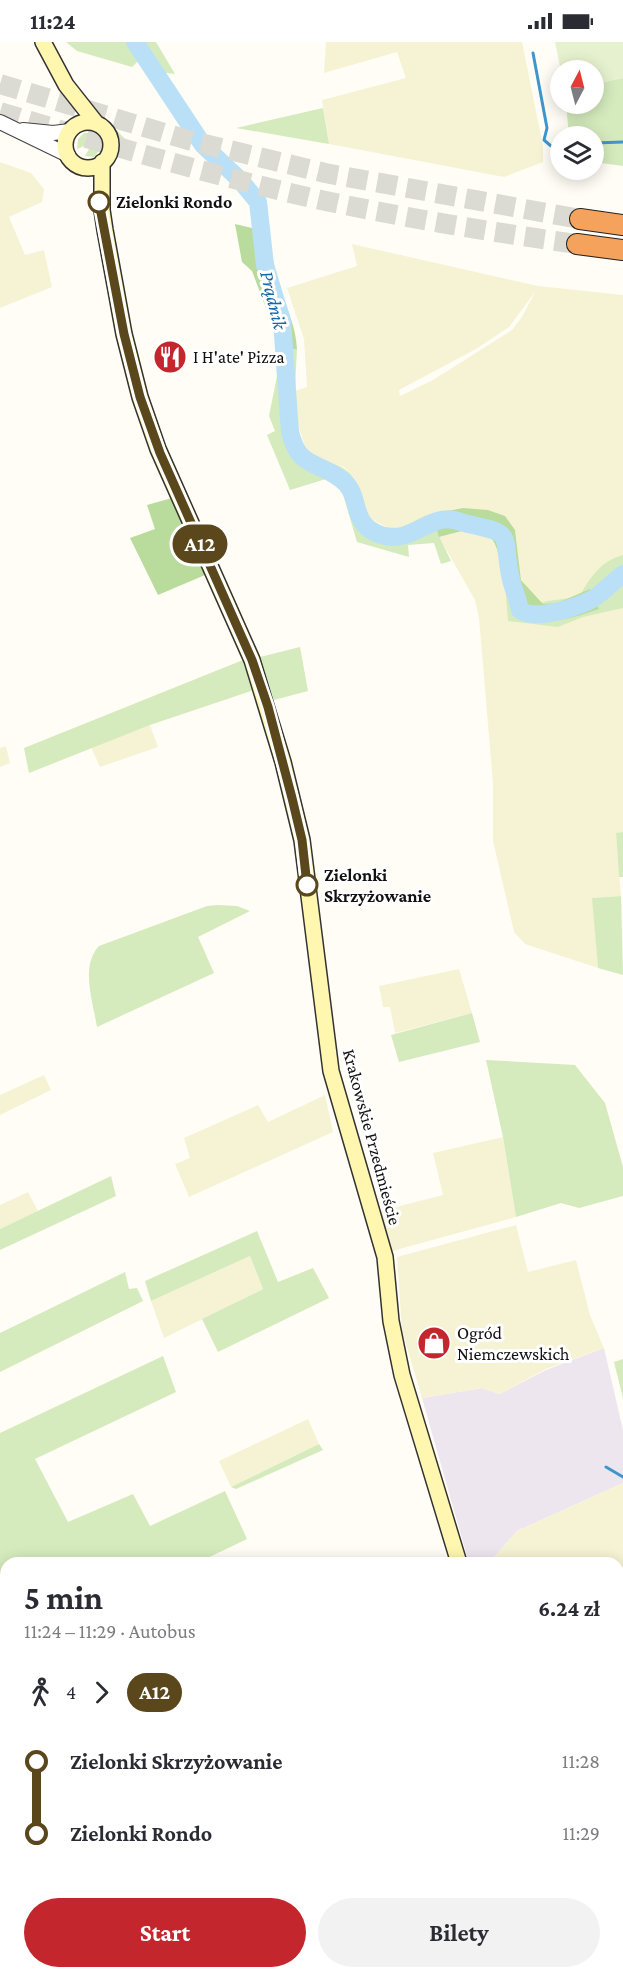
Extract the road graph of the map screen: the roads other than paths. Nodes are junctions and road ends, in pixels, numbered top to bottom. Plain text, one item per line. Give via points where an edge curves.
1 (43, 42) edge
2 (66, 85) junction
3 (96, 123) junction
4 (6, 126) edge
5 (72, 130) junction
6 (68, 155) junction
7 (102, 162) junction
8 (82, 166) junction
9 (102, 210) junction
10 (580, 219) tunnel mouth
11 (623, 225) edge
12 (577, 244) tunnel mouth
13 (623, 250) edge
14 (457, 1557) edge

1 - 2 main road
2 - 3 main road
2 - 5 main road via 74,118
3 - 5 main road via 86,122
3 - 7 main road via 111,141 110,153
4 - 5 street via 53,133
4 - 6 street
5 - 6 main road via 66,143
6 - 8 main road
7 - 8 main road
7 - 9 main road, Krakowskie Przedmieście
8 - 9 main road, Krakowskie Przedmieście via 89,174
9 - 14 main road, Krakowskie Przedmieście via 124,334 140,397 160,453 252,660 277,740 302,840 330,1071 385,1257 391,1321 402,1375
10 - 11 highway
12 - 13 highway

